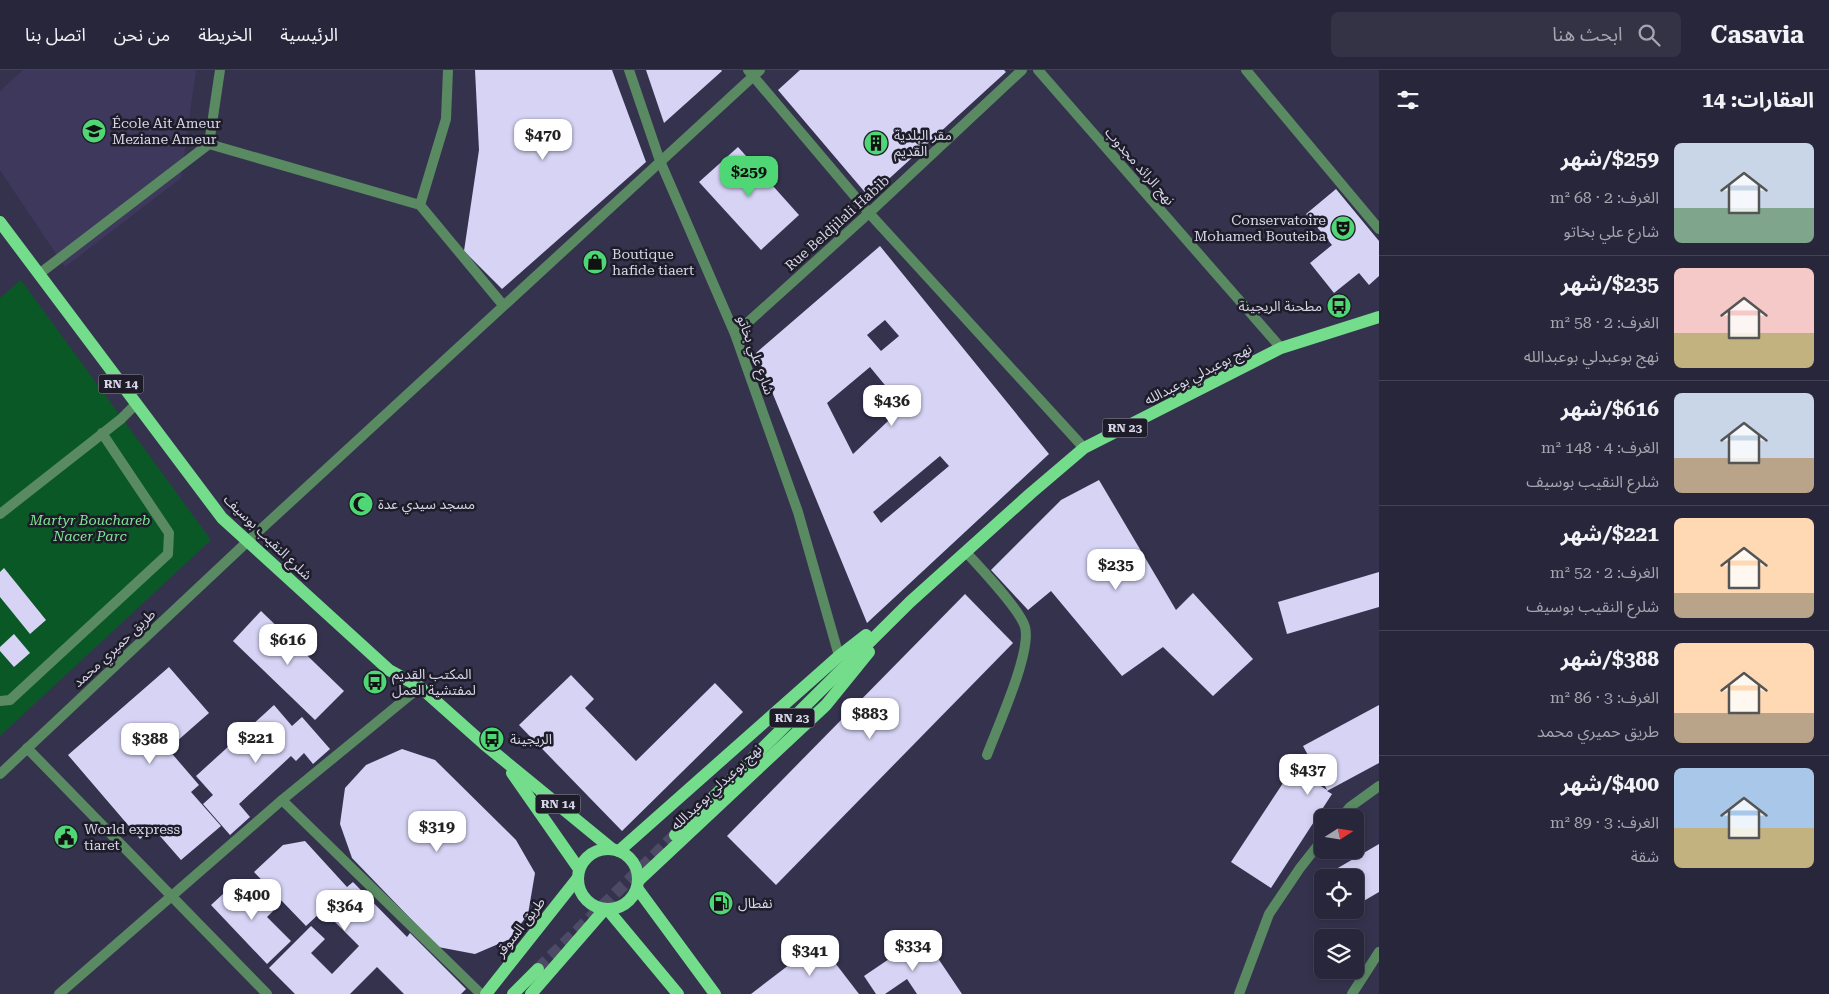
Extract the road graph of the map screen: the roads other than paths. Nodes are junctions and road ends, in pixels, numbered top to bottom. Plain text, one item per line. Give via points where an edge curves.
1 (220, 70) edge
2 (448, 70) edge
3 (629, 70) edge
4 (1022, 70) edge
5 (1038, 70) edge
6 (1246, 70) edge
7 (753, 72) edge
8 (209, 144) junction
9 (660, 161) junction
10 (420, 204) junction
11 (869, 213) junction
12 (0, 222) edge
13 (1379, 229) edge
14 (39, 274) junction
15 (503, 305) junction
16 (1379, 317) edge
17 (735, 334) junction
18 (1281, 348) junction
19 (136, 404) junction
20 (102, 434) junction
21 (1084, 448) junction
22 (0, 514) edge
23 (247, 542) junction
24 (966, 552) junction
25 (910, 602) junction
26 (839, 656) junction
27 (420, 686) junction
28 (0, 701) edge
29 (28, 748) junction
30 (987, 755) dead end
31 (504, 760) junction
32 (0, 774) edge
33 (1379, 786) edge
34 (282, 800) junction
35 (1348, 809) edge
36 (675, 835) tunnel mouth
37 (615, 850) junction
38 (1314, 850) edge
39 (578, 874) junction
40 (638, 884) junction
41 (171, 896) junction
42 (606, 910) junction
43 (1379, 952) edge
44 (538, 969) tunnel mouth
45 (59, 994) edge
46 (267, 994) edge
47 (480, 994) edge
48 (486, 994) edge
49 (513, 994) edge
50 (531, 994) edge
51 (678, 994) edge
52 (715, 994) edge
53 (1239, 994) edge
54 (1352, 994) edge

1 - 8 street
2 - 10 street via 446,118
3 - 9 street, شارع علي بخاتو
4 - 11 street, Rue Beldjilali Habib
5 - 18 street, نهج الرائد مجدوب
6 - 13 street
7 - 9 street, طريق حميري محمد
7 - 11 street
8 - 10 street
8 - 14 street
9 - 15 street, طريق حميري محمد
9 - 17 street, شارع علي بخاتو
10 - 15 street
11 - 17 street, Rue Beldjilali Habib
11 - 21 street
12 - 14 main road, شلرع النقيب بوسيف / RN 14
14 - 19 main road, شلرع النقيب بوسيف / RN 14
15 - 23 street, طريق حميري محمد
16 - 18 main road, نهج بوعبدلي بوعبدالله / RN 23
17 - 26 street, شارع علي بخاتو via 798,512
18 - 21 main road, نهج بوعبدلي بوعبدالله / RN 23
19 - 20 street
19 - 23 main road, شلرع النقيب بوسيف / RN 14 via 222,518
20 - 22 street
20 - 28 street via 168,533 168,554 10,700
21 - 24 main road, نهج بوعبدلي بوعبدالله / RN 23
23 - 27 main road, شلرع النقيب بوسيف / RN 14 via 389,670
23 - 29 street, طريق حميري محمد
24 - 25 main road, نهج بوعبدلي بوعبدالله / RN 23
24 - 30 street via 1018,612 1025,628 1026,650
25 - 26 main road, نهج بوعبدلي بوعبدالله
25 - 36 main road, نهج بوعبدلي بوعبدالله / RN 23
25 - 40 main road, نهج بوعبدلي بوعبدالله via 826,705
26 - 37 main road, نهج بوعبدلي بوعبدالله
27 - 31 main road, شلرع النقيب بوسيف / RN 14
27 - 34 street
29 - 32 street, طريق حميري محمد
29 - 41 street
31 - 37 main road, شلرع النقيب بوسيف / RN 14
31 - 39 main road, شلرع النقيب بوسيف / RN 14
33 - 35 street
34 - 41 street
34 - 47 street
37 - 39 main road via 601,849 592,853
37 - 40 main road via 634,862
38 - 53 street via 1269,914
39 - 42 main road via 578,888 588,902
39 - 48 main road, طريق السوقر
40 - 42 main road via 626,904
40 - 52 main road
41 - 45 street
41 - 46 street
42 - 50 main road
42 - 51 main road
43 - 54 street
44 - 49 main road

